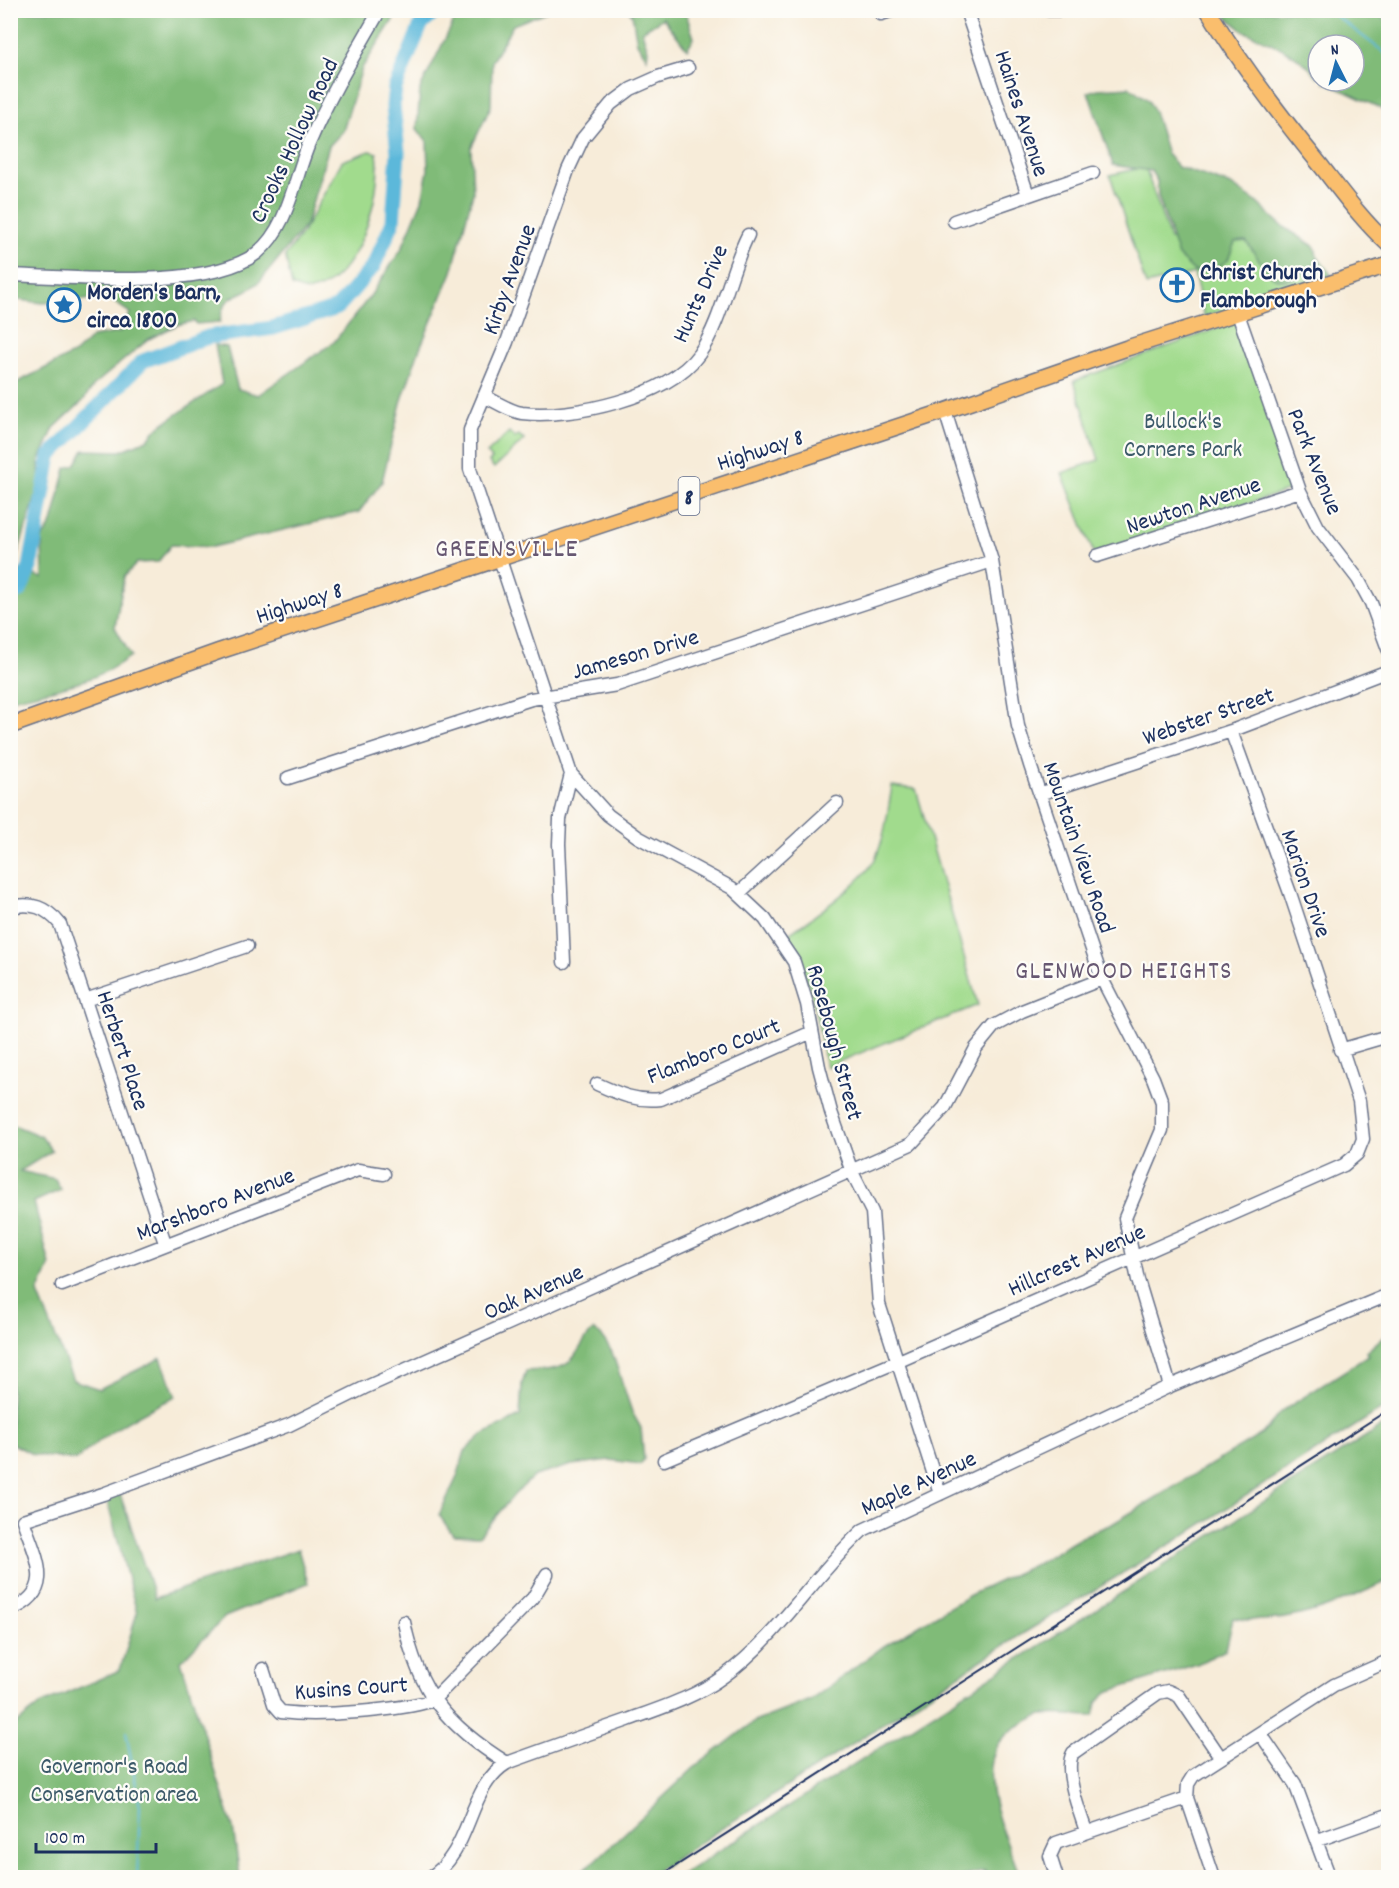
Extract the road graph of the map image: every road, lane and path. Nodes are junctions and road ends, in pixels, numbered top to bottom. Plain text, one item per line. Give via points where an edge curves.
1 (380, 10) edge
2 (966, 10) edge
3 (1048, 10) edge
4 (1101, 10) edge
5 (1208, 10) edge
6 (688, 68) dead end
7 (1093, 173) dead end
8 (1028, 195) junction
9 (954, 221) dead end
10 (748, 235) dead end
11 (1389, 244) edge
12 (1389, 264) edge
13 (10, 275) edge
14 (1237, 311) junction
15 (484, 396) junction
16 (945, 411) junction
17 (1300, 491) junction
18 (1097, 556) dead end
19 (500, 560) junction
20 (992, 561) junction
21 (1389, 649) edge
22 (1389, 671) edge
23 (545, 698) junction
24 (10, 726) edge
25 (1231, 731) junction
26 (571, 774) junction
27 (288, 778) dead end
28 (1039, 794) junction
29 (837, 803) dead end
30 (738, 894) junction
31 (10, 907) edge
32 (247, 946) dead end
33 (564, 962) dead end
34 (1102, 979) junction
35 (85, 999) junction
36 (812, 1032) junction
37 (1389, 1036) edge
38 (1340, 1050) junction
39 (597, 1084) dead end
40 (852, 1172) junction
41 (384, 1174) dead end
42 (165, 1243) junction
43 (1132, 1256) junction
44 (62, 1284) dead end
45 (1389, 1295) edge
46 (899, 1361) junction
47 (1170, 1386) junction
48 (664, 1460) dead end
49 (940, 1494) junction
50 (547, 1574) dead end
51 (10, 1610) edge
52 (404, 1622) dead end
53 (1389, 1661) edge
54 (263, 1669) dead end
55 (433, 1700) junction
56 (1260, 1733) junction
57 (1226, 1755) junction
58 (507, 1762) junction
59 (1187, 1798) junction
60 (1389, 1815) edge
61 (1086, 1832) junction
62 (1318, 1840) junction
63 (429, 1878) edge
64 (1057, 1878) edge
65 (1214, 1878) edge
66 (1330, 1878) edge

1 - 13 street, Crooks Hollow Road via 311,139 282,219 256,254 234,266 202,274 84,278
2 - 8 street, Haines Avenue
3 - 4 street
5 - 11 main road via 1236,56 1293,131 1371,228
6 - 15 street, Kirby Avenue via 631,89 611,104 583,138
7 - 8 street
8 - 9 street
10 - 15 street, Hunts Drive via 699,354 673,379 621,400 545,414 519,412
12 - 14 main road, Highway 8 / 8
14 - 16 main road, Highway 8 / 8
14 - 17 street, Park Avenue
15 - 19 street, Kirby Avenue via 470,430 470,469
16 - 19 main road, Highway 8 / 8
16 - 20 street, Mountain View Road
17 - 18 street, Newton Avenue
17 - 21 street, Park Avenue via 1317,527 1358,579
19 - 23 street, Rosebough Street
19 - 24 main road, Highway 8 / 8 via 220,651
20 - 23 street, Jameson Drive via 617,685
20 - 28 street, Mountain View Road via 1018,726
22 - 25 street, Webster Street
23 - 26 street, Rosebough Street
23 - 27 street, Jameson Drive via 531,699
25 - 28 street, Webster Street
25 - 38 street, Marion Drive via 1290,892
26 - 30 street, Rosebough Street via 608,815 638,837 706,872
26 - 33 street via 560,819 559,844
28 - 34 street, Mountain View Road
29 - 30 street
30 - 36 street, Rosebough Street via 765,919 794,962
31 - 35 street, Herbert Place via 42,907 60,924
32 - 35 street
34 - 40 street, Oak Avenue via 994,1026 976,1048 945,1107 927,1129 911,1144
34 - 43 street, Mountain View Road via 1162,1102 1162,1130 1125,1218
35 - 42 street, Herbert Place
36 - 39 street, Flamboro Court via 661,1099 645,1101
36 - 40 street, Rosebough Street via 831,1112
37 - 38 street
38 - 43 street, Hillcrest Avenue via 1362,1118 1363,1139 1357,1154 1344,1165
40 - 46 street, Rosebough Street via 872,1212 879,1304
40 - 51 street, Oak Avenue via 364,1388 289,1425 23,1520 41,1576 38,1590 27,1604
41 - 42 street, Marshboro Avenue via 358,1170
42 - 44 street, Marshboro Avenue
43 - 46 street, Hillcrest Avenue
43 - 47 street, Mountain View Road
45 - 47 street, Maple Avenue
46 - 48 street, Hillcrest Avenue
46 - 49 street, Rosebough Street
47 - 49 street, Maple Avenue
49 - 58 street, Maple Avenue via 863,1530 748,1655 701,1691
50 - 55 street via 533,1598
52 - 55 street via 417,1669
53 - 56 street via 1334,1685
54 - 55 street, Kusins Court via 274,1704 281,1712 401,1707
55 - 58 street via 448,1720
56 - 57 street
56 - 62 street via 1295,1784
57 - 59 street via 1193,1776
57 - 61 street via 1179,1696 1168,1691 1158,1693 1073,1753 1070,1759 1075,1795
58 - 63 street, Maple Avenue via 493,1771 464,1835 441,1870
59 - 61 street
59 - 65 street
60 - 62 street
61 - 64 street via 1061,1840 1053,1847 1050,1856
62 - 66 street

